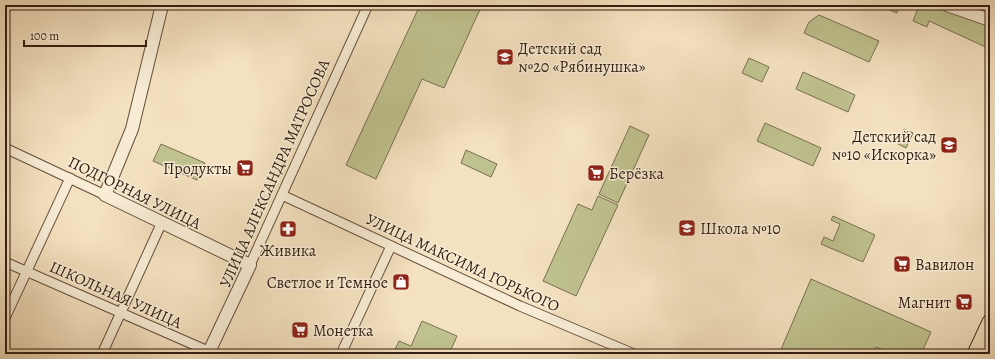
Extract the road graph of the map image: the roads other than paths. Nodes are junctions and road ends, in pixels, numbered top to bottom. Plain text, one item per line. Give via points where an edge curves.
1 (162, 5) edge
2 (368, 5) edge
3 (947, 5) edge
4 (990, 20) edge
5 (5, 148) edge
6 (70, 178) junction
7 (105, 195) junction
8 (282, 195) junction
9 (162, 222) junction
10 (391, 246) junction
11 (5, 262) edge
12 (250, 265) junction
13 (27, 272) junction
14 (120, 314) junction
15 (5, 318) edge
16 (990, 322) edge
17 (211, 353) edge
18 (102, 354) edge
19 (341, 354) edge
20 (634, 354) edge
21 (975, 354) edge

1 - 7 street via 132,129
2 - 8 street, УЛИЦА АЛЕКСАНДРА МАТРОСОВА
3 - 4 street
5 - 6 street, ПОДГОРНАЯ УЛИЦА
6 - 7 street, ПОДГОРНАЯ УЛИЦА
6 - 13 street
7 - 9 street, ПОДГОРНАЯ УЛИЦА
8 - 10 street, УЛИЦА МАКСИМА ГОРЬКОГО
8 - 12 street, УЛИЦА АЛЕКСАНДРА МАТРОСОВА
9 - 12 street, ПОДГОРНАЯ УЛИЦА
9 - 14 street
10 - 19 street
10 - 20 street, УЛИЦА МАКСИМА ГОРЬКОГО via 520,306
11 - 13 street, ШКОЛЬНАЯ УЛИЦА
12 - 17 street, УЛИЦА АЛЕКСАНДРА МАТРОСОВА
13 - 14 street, ШКОЛЬНАЯ УЛИЦА
13 - 15 street
14 - 17 street, ШКОЛЬНАЯ УЛИЦА
14 - 18 street
16 - 21 main road

